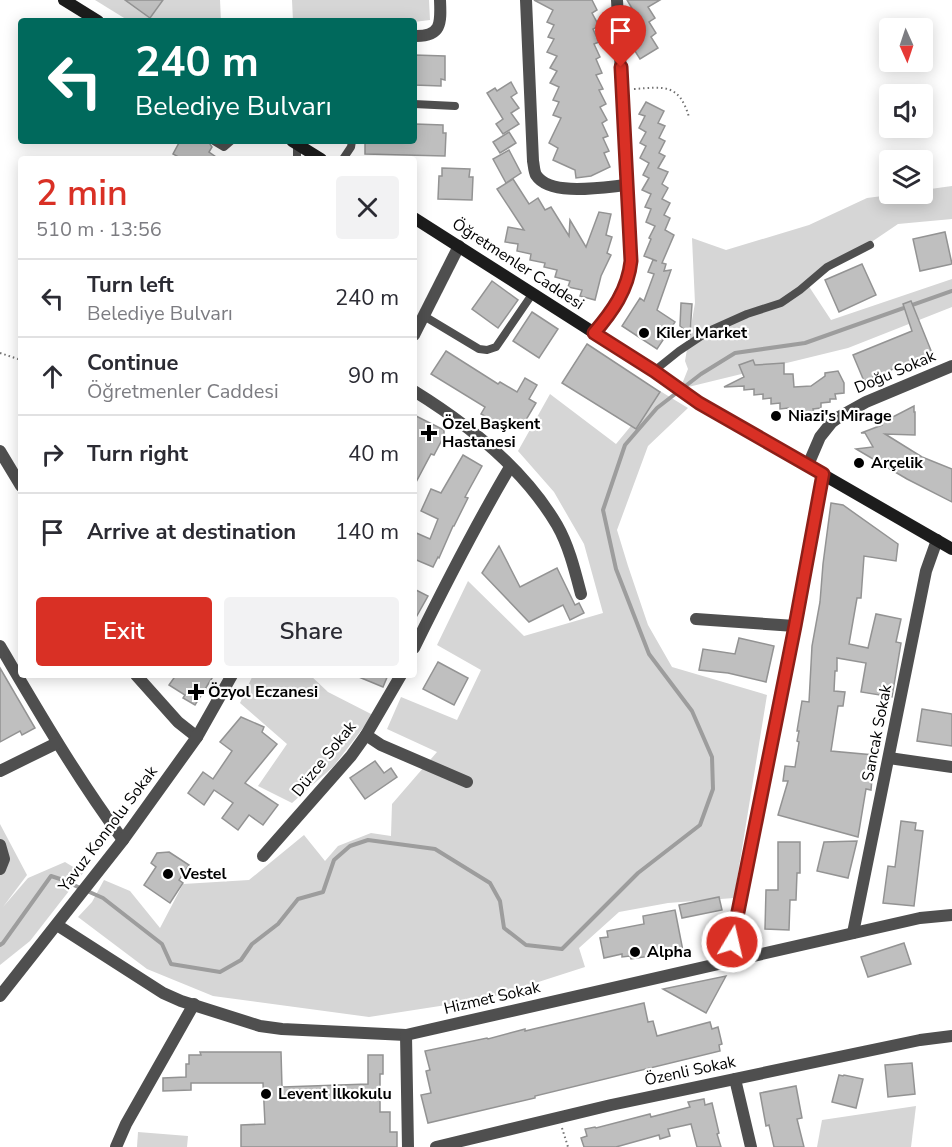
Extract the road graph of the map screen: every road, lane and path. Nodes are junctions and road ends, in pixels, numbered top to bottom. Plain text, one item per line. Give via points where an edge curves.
1 (64, 0) edge
2 (440, 0) edge
3 (526, 0) edge
4 (617, 0) edge
5 (93, 18) edge
6 (417, 36) edge
7 (622, 90) junction
8 (417, 104) edge
9 (455, 106) dead end
10 (689, 117) dead end
11 (298, 144) edge
12 (316, 156) edge
13 (627, 185) junction
14 (417, 220) edge
15 (870, 245) dead end
16 (459, 246) junction
17 (533, 292) junction
18 (424, 316) junction
19 (417, 330) edge
20 (594, 333) junction
21 (0, 353) edge
22 (18, 359) edge
23 (952, 366) edge
24 (659, 375) junction
25 (417, 393) edge
26 (0, 451) edge
27 (808, 465) junction
28 (510, 467) junction
29 (823, 474) junction
30 (18, 481) edge
31 (937, 540) junction
32 (952, 549) edge
33 (581, 594) dead end
34 (696, 619) dead end
35 (795, 626) junction
36 (417, 642) edge
37 (0, 646) edge
38 (18, 677) edge
39 (19, 678) edge
40 (139, 678) edge
41 (230, 678) edge
42 (399, 678) edge
43 (366, 735) junction
44 (197, 737) junction
45 (57, 743) junction
46 (888, 758) junction
47 (952, 767) edge
48 (0, 771) edge
49 (467, 782) dead end
50 (123, 840) junction
51 (0, 845) edge
52 (263, 856) dead end
53 (1, 867) edge
54 (952, 915) edge
55 (57, 925) junction
56 (853, 933) junction
57 (736, 960) junction
58 (0, 996) edge
59 (194, 1004) junction
60 (406, 1035) junction
61 (952, 1036) edge
62 (735, 1078) junction
63 (558, 1117) junction
64 (116, 1147) edge
65 (408, 1147) edge
66 (436, 1147) edge
67 (568, 1147) edge
68 (751, 1147) edge

1 - 5 main road
2 - 6 street via 439,27 427,36
3 - 13 street via 537,177 562,189
4 - 7 street
7 - 10 path via 660,87 673,91 682,99
7 - 13 street
8 - 9 lane
11 - 12 main road
13 - 20 street via 631,261 628,278 609,315
14 - 16 main road, Öğretmenler Caddesi
15 - 24 lane via 827,267 781,303 709,331 679,351
16 - 17 main road, Öğretmenler Caddesi
16 - 18 street
17 - 18 lane via 496,346 487,350
17 - 20 main road, Öğretmenler Caddesi
18 - 19 street
20 - 24 main road, Öğretmenler Caddesi
21 - 22 path
23 - 27 street, Doğu Sokak via 839,417 820,436
24 - 27 main road, Öğretmenler Caddesi via 699,403
25 - 28 street via 493,449
26 - 30 street
27 - 29 main road, Öğretmenler Caddesi
28 - 33 street via 557,526
28 - 36 street
29 - 31 main road, Öğretmenler Caddesi
29 - 35 street
31 - 32 main road, Öğretmenler Caddesi
31 - 46 street, Sancak Sokak via 926,571
34 - 35 street
35 - 57 street via 733,936
37 - 38 street
39 - 45 street
40 - 44 street
41 - 44 street, Yavuz Konnolu Sokak
42 - 43 street, Düzce Sokak
43 - 49 street
43 - 52 street, Düzce Sokak
44 - 50 street, Yavuz Konnolu Sokak
45 - 48 street
45 - 50 street
46 - 47 street
46 - 56 street, Sancak Sokak
50 - 55 street, Yavuz Konnolu Sokak
51 - 53 street via 4,854
54 - 56 street, Hizmet Sokak
55 - 58 street, Yavuz Konnolu Sokak
55 - 59 street, Hizmet Sokak via 162,993
56 - 57 street, Hizmet Sokak
57 - 60 street, Hizmet Sokak
59 - 60 street, Hizmet Sokak via 272,1028
59 - 64 street
60 - 65 street
61 - 62 street, Özenli Sokak
62 - 63 street, Özenli Sokak
62 - 68 street
63 - 66 street, Özenli Sokak
63 - 67 path

